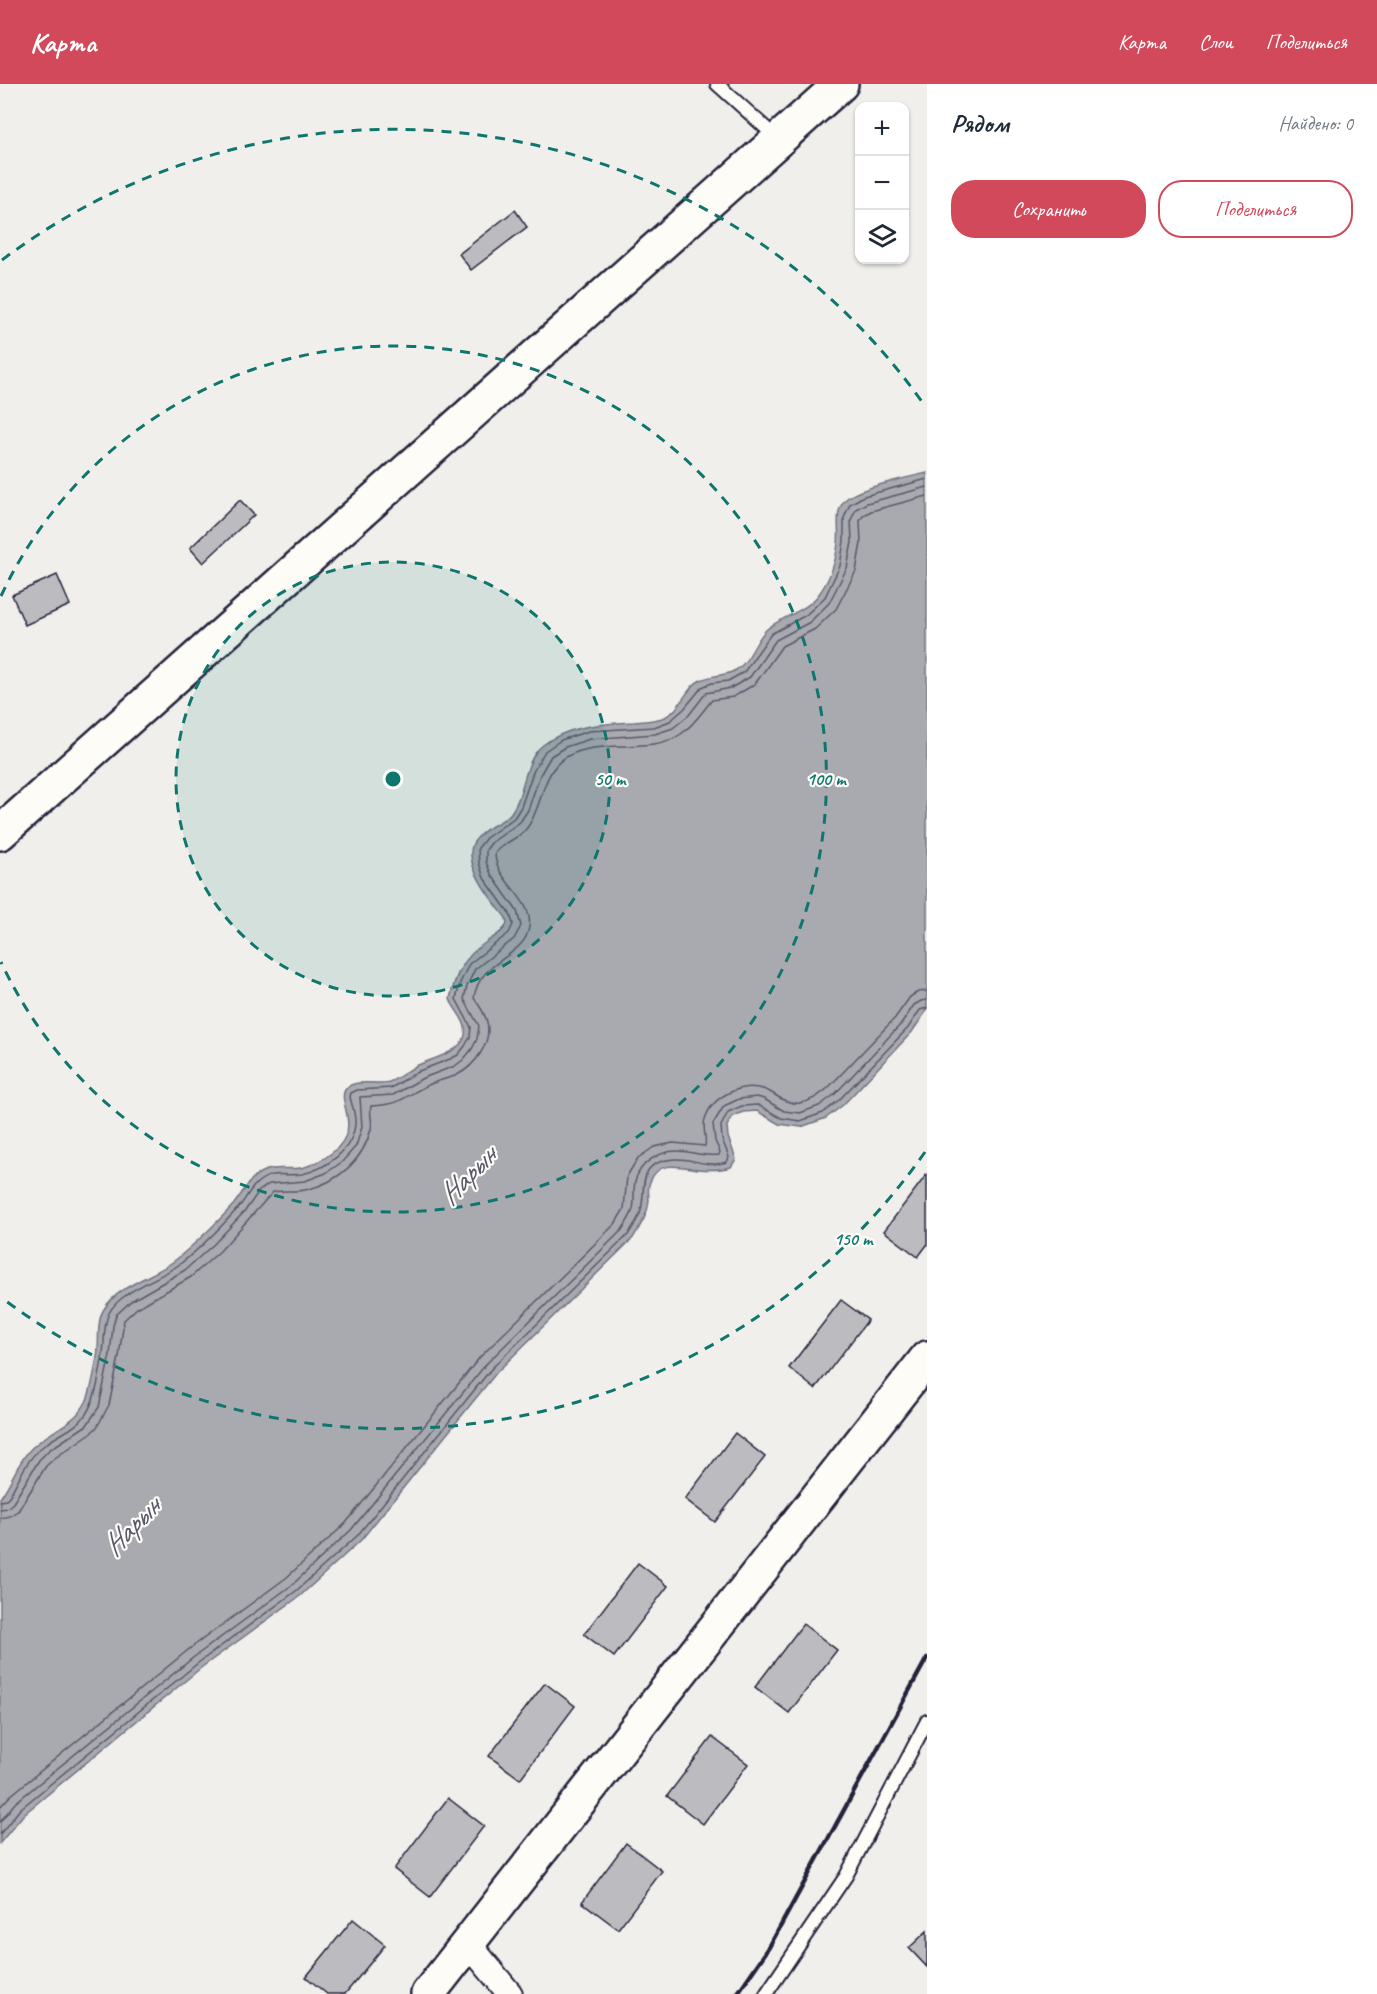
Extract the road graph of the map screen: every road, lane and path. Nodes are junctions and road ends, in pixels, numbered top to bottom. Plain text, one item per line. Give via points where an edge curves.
1 (717, 84) edge
2 (841, 84) edge
3 (778, 139) junction
4 (0, 832) edge
5 (927, 1358) edge
6 (927, 1721) edge
7 (468, 1943) junction
8 (428, 1994) edge
9 (510, 1994) edge
10 (765, 1994) edge

1 - 3 lane
2 - 3 main road
3 - 4 main road
5 - 7 main road
6 - 10 lane via 846,1876
7 - 8 main road
7 - 9 street

